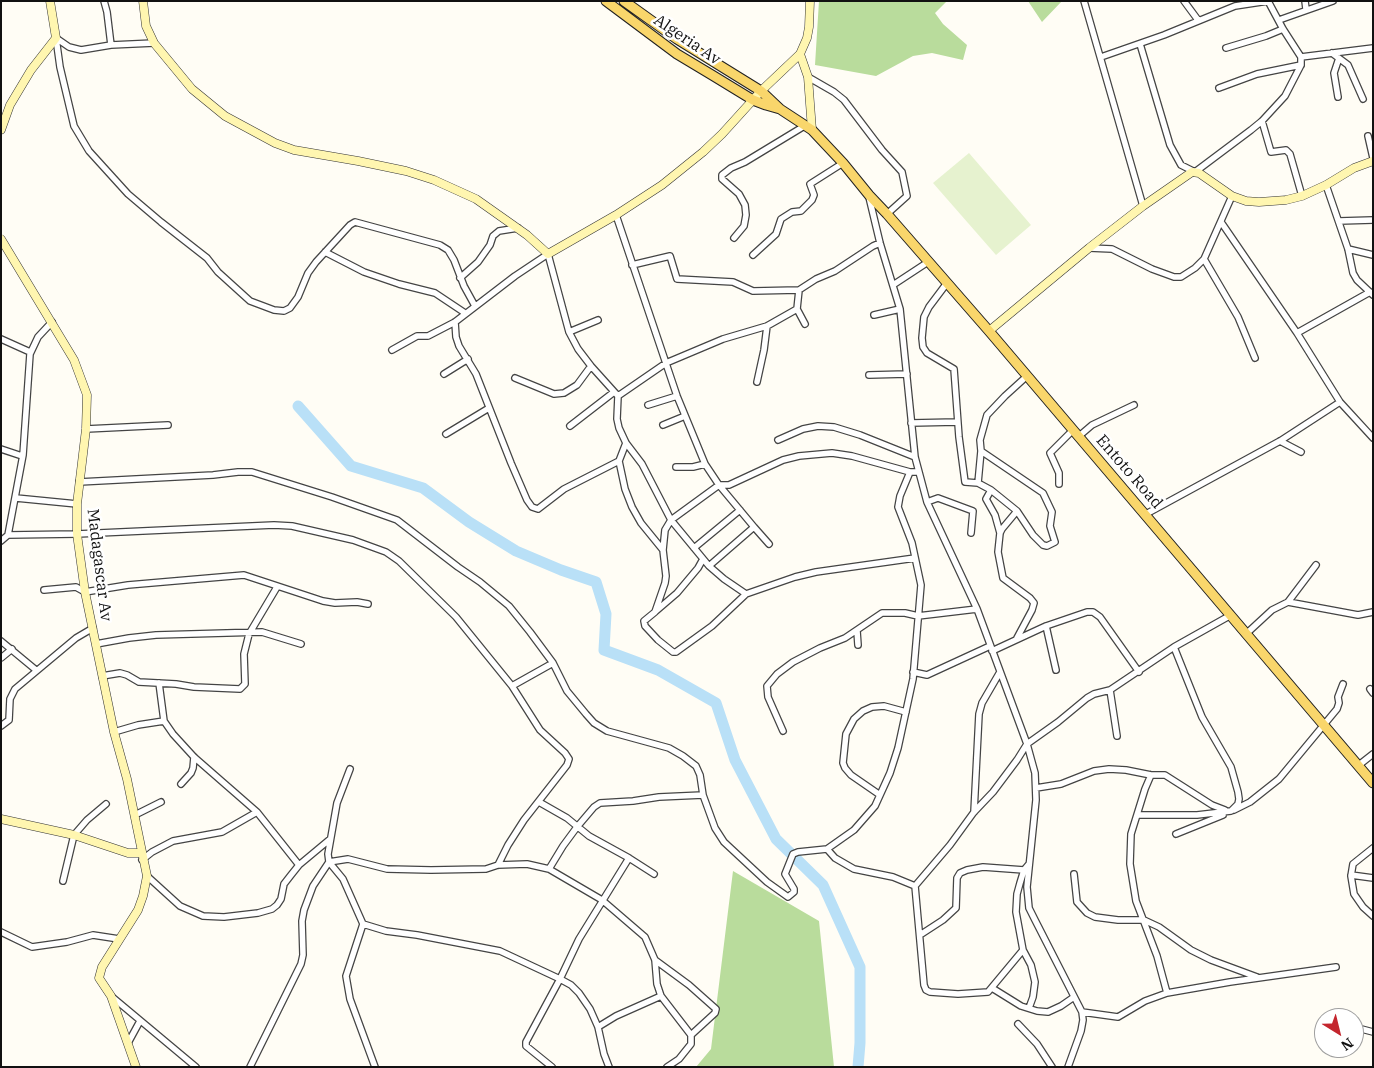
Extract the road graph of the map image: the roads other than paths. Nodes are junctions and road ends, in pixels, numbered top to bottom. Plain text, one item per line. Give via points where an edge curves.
1 (50, 1) edge
2 (104, 1) edge
3 (143, 1) edge
4 (606, 1) edge
5 (624, 1) edge
6 (810, 1) edge
7 (1084, 1) edge
8 (1184, 1) edge
9 (1268, 1) edge
10 (1305, 1) edge
11 (1333, 1) edge
12 (1306, 9) junction
13 (1198, 20) junction
14 (1279, 20) junction
15 (1283, 29) junction
16 (56, 38) junction
17 (154, 43) junction
18 (1140, 44) junction
19 (111, 45) junction
20 (1226, 48) dead end
21 (1373, 48) edge
22 (1332, 53) junction
23 (800, 54) junction
24 (1101, 57) junction
25 (1301, 57) junction
26 (1339, 58) junction
27 (1301, 65) junction
28 (808, 77) junction
29 (1219, 88) dead end
30 (761, 91) junction
31 (1338, 96) dead end
32 (1363, 99) dead end
33 (753, 100) junction
34 (780, 109) junction
35 (1262, 121) junction
36 (809, 128) junction
37 (1, 130) edge
38 (1368, 136) dead end
39 (1373, 159) edge
40 (843, 163) junction
41 (1195, 172) junction
42 (1326, 185) junction
43 (868, 195) junction
44 (1232, 196) junction
45 (1302, 196) junction
46 (1143, 206) junction
47 (887, 214) junction
48 (616, 215) junction
49 (1373, 220) edge
50 (1339, 221) junction
51 (1221, 222) junction
52 (518, 228) junction
53 (734, 238) dead end
54 (1, 239) edge
55 (880, 243) junction
56 (1089, 248) junction
57 (1348, 249) junction
58 (325, 252) junction
59 (548, 254) junction
60 (753, 255) dead end
61 (1373, 255) edge
62 (1204, 259) junction
63 (928, 262) junction
64 (632, 265) junction
65 (460, 278) junction
66 (947, 283) junction
67 (894, 285) junction
68 (799, 290) junction
69 (1371, 294) edge
70 (475, 306) junction
71 (796, 309) junction
72 (900, 309) junction
73 (465, 314) junction
74 (874, 315) dead end
75 (598, 320) dead end
76 (52, 322) junction
77 (455, 322) junction
78 (805, 324) dead end
79 (766, 326) junction
80 (989, 331) junction
81 (569, 332) junction
82 (1296, 333) junction
83 (1, 339) edge
84 (392, 350) dead end
85 (30, 352) junction
86 (1255, 358) dead end
87 (468, 359) junction
88 (666, 363) junction
89 (591, 366) junction
90 (444, 374) dead end
91 (906, 374) junction
92 (869, 375) dead end
93 (1027, 376) junction
94 (515, 378) dead end
95 (757, 382) dead end
96 (616, 394) junction
97 (677, 396) junction
98 (1340, 402) junction
99 (1134, 405) dead end
100 (648, 406) dead end
101 (489, 408) junction
102 (685, 416) junction
103 (911, 422) junction
104 (958, 422) junction
105 (664, 425) dead end
106 (168, 426) dead end
107 (570, 426) dead end
108 (86, 429) junction
109 (446, 434) dead end
110 (1076, 434) junction
111 (1373, 438) edge
112 (778, 440) dead end
113 (1280, 441) junction
114 (626, 443) junction
115 (1, 448) edge
116 (981, 451) junction
117 (1301, 452) dead end
118 (22, 456) junction
119 (915, 457) junction
120 (619, 461) junction
121 (705, 464) junction
122 (676, 467) dead end
123 (910, 472) junction
124 (918, 472) junction
125 (79, 482) junction
126 (978, 483) junction
127 (1060, 484) dead end
128 (719, 485) junction
129 (991, 490) junction
130 (16, 498) junction
131 (927, 502) junction
132 (77, 504) junction
133 (740, 510) junction
134 (1017, 512) junction
135 (1146, 514) junction
136 (671, 520) junction
137 (754, 527) junction
138 (971, 533) dead end
139 (1000, 533) junction
140 (78, 534) junction
141 (8, 535) junction
142 (1, 541) edge
143 (769, 544) dead end
144 (694, 548) junction
145 (663, 550) junction
146 (915, 558) junction
147 (703, 559) junction
148 (1316, 565) dead end
149 (709, 566) junction
150 (277, 586) junction
151 (44, 590) dead end
152 (85, 592) junction
153 (746, 594) junction
154 (1288, 602) junction
155 (368, 604) dead end
156 (977, 609) junction
157 (655, 612) junction
158 (1373, 612) edge
159 (1230, 615) junction
160 (918, 616) junction
161 (1046, 626) junction
162 (93, 628) junction
163 (857, 631) junction
164 (248, 634) junction
165 (1246, 634) junction
166 (1017, 638) junction
167 (1, 641) edge
168 (96, 644) junction
169 (301, 644) dead end
170 (858, 645) dead end
171 (1174, 647) junction
172 (12, 649) junction
173 (991, 649) junction
174 (1, 658) edge
175 (552, 663) junction
176 (36, 670) junction
177 (1056, 670) dead end
178 (913, 672) junction
179 (1000, 672) junction
180 (1138, 672) junction
181 (102, 676) junction
182 (159, 683) junction
183 (1343, 684) dead end
184 (512, 686) junction
185 (1110, 690) junction
186 (906, 712) junction
187 (164, 721) junction
188 (1325, 725) junction
189 (1, 726) edge
190 (783, 731) dead end
191 (114, 732) junction
192 (1117, 736) dead end
193 (1027, 744) junction
194 (1373, 754) edge
195 (194, 757) junction
196 (1359, 765) junction
197 (350, 769) dead end
198 (1151, 775) junction
199 (1373, 783) edge
200 (181, 784) dead end
201 (1036, 788) junction
202 (703, 795) junction
203 (880, 795) junction
204 (161, 802) dead end
205 (539, 802) junction
206 (106, 804) dead end
207 (257, 812) junction
208 (974, 812) junction
209 (1231, 812) junction
210 (1136, 815) junction
211 (134, 816) junction
212 (1, 819) edge
213 (577, 827) junction
214 (1176, 834) dead end
215 (74, 835) junction
216 (329, 840) junction
217 (1373, 848) edge
218 (827, 849) junction
219 (142, 856) junction
220 (629, 858) junction
221 (330, 862) junction
222 (1029, 864) junction
223 (299, 865) junction
224 (498, 865) junction
225 (549, 869) junction
226 (1024, 870) junction
227 (654, 874) dead end
228 (1074, 874) dead end
229 (1351, 875) junction
230 (146, 876) junction
231 (1373, 878) edge
232 (62, 881) dead end
233 (915, 886) junction
234 (602, 900) junction
235 (1373, 916) edge
236 (1144, 920) junction
237 (363, 924) junction
238 (1, 932) edge
239 (920, 935) junction
240 (119, 939) junction
241 (1023, 950) junction
242 (655, 960) junction
243 (1336, 967) dead end
244 (1259, 978) junction
245 (560, 979) junction
246 (992, 988) junction
247 (1167, 993) junction
248 (111, 996) junction
249 (661, 996) junction
250 (1074, 997) junction
251 (1028, 1008) junction
252 (1082, 1012) junction
253 (140, 1021) junction
254 (1018, 1024) dead end
255 (598, 1027) junction
256 (691, 1035) junction
257 (128, 1043) junction
258 (1069, 1065) edge
259 (136, 1067) edge
260 (196, 1067) edge
261 (250, 1067) edge
262 (375, 1067) edge
263 (552, 1067) edge
264 (609, 1067) edge
265 (667, 1067) edge
266 (1052, 1067) edge
267 (1076, 1067) edge

1 - 16 street
2 - 19 street
3 - 17 street via 146,26
4 - 33 main road, Algeria Av via 677,54
5 - 30 main road, Algeria Av via 677,39
6 - 23 street via 807,38
7 - 24 street
8 - 13 street
9 - 13 street via 1235,6
9 - 14 street
10 - 12 street
11 - 12 street
12 - 14 street
13 - 18 street
14 - 15 street
15 - 20 street
15 - 25 street
16 - 19 street via 81,50
16 - 37 street via 31,70 10,106
16 - 58 street via 74,126 89,151 128,194 207,258 250,300 284,312 298,298 308,273
17 - 19 street
17 - 52 street via 192,89 224,116 275,143 294,150 387,167 434,180 476,200
18 - 24 street
18 - 41 street via 1170,145 1182,165
21 - 22 street
22 - 25 street
22 - 26 street
23 - 28 street
23 - 30 street
24 - 46 street
25 - 27 street
26 - 31 street via 1334,72
26 - 32 street via 1348,65
27 - 29 street via 1258,74
27 - 35 street via 1285,96
28 - 36 street
28 - 47 street via 844,100 902,172 907,196
30 - 33 street
30 - 34 main road, Algeria Av
33 - 34 main road, Algeria Av
33 - 48 street via 703,152 662,185
34 - 36 main road, Entoto Road
35 - 41 street
35 - 45 street via 1271,152 1284,150 1290,154
36 - 40 main road, Entoto Road
36 - 53 street via 722,175 745,205 744,226
38 - 39 street
39 - 42 street
40 - 43 main road, Entoto Road
40 - 60 street via 810,184 814,195 812,200 801,211 781,219 774,237
41 - 44 street
41 - 46 street
42 - 45 street
42 - 50 street
43 - 47 main road, Entoto Road
43 - 55 street
44 - 45 street via 1254,202
44 - 51 street
46 - 56 street
47 - 63 main road, Entoto Road
48 - 59 street
48 - 64 street
49 - 50 street
50 - 57 street
51 - 62 street
51 - 82 street
52 - 59 street
52 - 65 street via 499,231 493,236 478,262
54 - 76 street, Madagascar Av
55 - 67 street
55 - 68 street
56 - 62 street via 1112,249 1174,277 1181,277
56 - 80 street
57 - 61 street
57 - 69 street via 1353,273
58 - 65 street via 355,222 440,245 448,250
58 - 73 street via 364,272 435,293
59 - 70 street
59 - 81 street
62 - 86 street via 1238,317
63 - 66 main road, Entoto Road
63 - 67 street
64 - 68 street via 670,256 677,279 733,282 753,291
64 - 88 street
65 - 70 street
66 - 80 main road, Entoto Road
66 - 104 street via 926,312 922,338 924,350 954,368
67 - 72 street
68 - 71 street
69 - 82 street
70 - 73 street
71 - 78 street
71 - 79 street
72 - 74 street
72 - 91 street
73 - 77 street
75 - 81 street
76 - 85 street via 38,336
76 - 108 street, Madagascar Av via 74,360 87,395
77 - 84 street via 428,336 417,336
77 - 87 street via 456,337
79 - 88 street
79 - 95 street
80 - 93 main road, Entoto Road
81 - 89 street
82 - 98 street
83 - 85 street
85 - 118 street
87 - 90 street
87 - 101 street
88 - 96 street
88 - 97 street
89 - 94 street via 577,385 554,394
89 - 96 street
91 - 92 street
91 - 103 street
93 - 110 main road, Entoto Road
93 - 116 street via 988,415 980,440
96 - 107 street
96 - 114 street via 618,428
97 - 100 street
97 - 102 street
98 - 111 street
98 - 113 street
99 - 110 street
101 - 109 street
101 - 120 street via 532,507 538,509 564,489
102 - 105 street
102 - 121 street
103 - 104 street
103 - 119 street
104 - 126 street via 965,482
106 - 108 street
108 - 125 street, Madagascar Av
110 - 127 street via 1050,453
110 - 135 main road, Entoto Road
112 - 119 street via 803,429 834,427
113 - 117 street
113 - 135 street
114 - 120 street
114 - 136 street via 642,464
115 - 118 street
116 - 126 street
116 - 134 street via 1043,493 1052,512 1050,526 1055,542 1043,545
118 - 130 street
119 - 124 street
120 - 145 street via 624,489 632,507
121 - 122 street
121 - 128 street
123 - 124 street
123 - 128 street via 832,453 783,460 729,485
123 - 146 street via 898,506
124 - 131 street
125 - 132 street, Madagascar Av
125 - 175 street via 252,472 397,520 500,598
126 - 129 street
128 - 133 street
128 - 136 street
129 - 134 street
129 - 139 street via 986,499
130 - 132 street
130 - 141 street
131 - 138 street via 938,498 973,511
131 - 156 street
132 - 140 street, Madagascar Av
133 - 137 street
133 - 144 street
134 - 139 street
135 - 159 main road, Entoto Road
136 - 144 street
136 - 145 street via 665,530
137 - 143 street
137 - 149 street
139 - 166 street via 998,552 1004,578 1034,604
140 - 141 street
140 - 152 street, Madagascar Av
140 - 184 street via 274,524 353,540 386,552 399,561 456,617
141 - 142 street
144 - 147 street
145 - 157 street via 666,576
146 - 153 street via 816,572
146 - 160 street via 921,585
147 - 149 street
147 - 157 street via 677,593
148 - 154 street
149 - 153 street
150 - 152 street via 244,575
150 - 155 street via 335,604
150 - 164 street
151 - 152 street via 76,587
152 - 162 street, Madagascar Av
153 - 157 street via 712,626 676,652 645,626 644,621
154 - 158 street via 1358,615
154 - 165 street via 1272,610
156 - 160 street
156 - 173 street
159 - 165 main road, Entoto Road
159 - 171 street
160 - 163 street via 882,613
160 - 178 street
161 - 166 street
161 - 177 street
161 - 180 street via 1093,612 1100,617
162 - 168 street, Madagascar Av
162 - 176 street
163 - 170 street
163 - 190 street via 793,662 768,684 768,697
164 - 168 street via 156,636
164 - 169 street via 262,632
164 - 182 street via 244,687 212,689
165 - 188 main road, Entoto Road
166 - 173 street
167 - 172 street
168 - 181 street, Madagascar Av
171 - 180 street
171 - 209 street via 1202,717 1233,774 1239,799
172 - 174 street
172 - 176 street
173 - 178 street via 927,676
173 - 179 street
175 - 184 street
175 - 202 street via 567,691 594,723 607,732 653,742 683,756 696,766
176 - 189 street via 12,693 9,720
178 - 186 street
179 - 193 street
179 - 208 street via 979,714
180 - 185 street
181 - 182 street via 120,674 139,682
181 - 191 street, Madagascar Av
182 - 187 street
183 - 188 street via 1338,697 1339,706
184 - 205 street via 540,730 569,759
185 - 192 street
185 - 193 street via 1087,698
186 - 203 street via 896,756
186 - 203 street via 884,706 872,707 854,719 846,734 845,768
187 - 191 street via 138,724
187 - 195 street
188 - 196 main road, Entoto Road
188 - 209 street via 1279,779 1250,802
191 - 211 street, Madagascar Av
193 - 201 street
193 - 208 street via 993,792
194 - 196 street
195 - 200 street via 191,773
195 - 207 street
196 - 199 main road, Entoto Road
197 - 216 street via 337,803
198 - 201 street via 1102,770 1061,784
198 - 209 street via 1165,774 1212,805
198 - 210 street
201 - 222 street
202 - 213 street via 606,802 594,807
202 - 218 street via 715,828 724,842 788,897 794,889 785,874 793,854
203 - 218 street via 875,806 854,830
204 - 211 street
205 - 213 street
205 - 224 street via 524,820
206 - 215 street
207 - 219 street via 222,832 173,841
207 - 223 street
208 - 233 street
209 - 210 street
209 - 214 street
210 - 236 street via 1131,834 1130,864 1136,901
211 - 219 street, Madagascar Av
212 - 215 street
213 - 220 street
213 - 225 street
215 - 219 street
215 - 232 street
216 - 221 street
216 - 223 street
217 - 229 street via 1353,864
218 - 233 street via 854,869 893,877
219 - 230 street, Madagascar Av
220 - 227 street
220 - 234 street
221 - 224 street via 348,858 387,869 431,870 486,869
221 - 237 street via 343,879
221 - 261 street via 313,886 304,910 300,964
222 - 226 street
222 - 250 street via 1029,908
223 - 230 street via 284,884 281,899 272,909 235,916 203,916 186,910
224 - 225 street via 527,864
225 - 234 street
226 - 239 street via 983,867 960,873 956,908
226 - 241 street via 1016,912
228 - 236 street via 1078,902 1087,913 1118,920
229 - 231 street
229 - 235 street via 1354,894
230 - 240 street via 144,896
233 - 239 street
234 - 242 street via 645,937
234 - 245 street
236 - 244 street via 1191,950
236 - 247 street
237 - 245 street via 500,951
237 - 262 street via 346,976 350,1000
238 - 240 street via 32,947 93,935
239 - 246 street via 926,990 982,993
240 - 248 street via 99,973 102,985
241 - 246 street
241 - 251 street via 1035,982
242 - 249 street
242 - 256 street via 716,1010
243 - 244 street
244 - 247 street
245 - 255 street via 579,993
245 - 263 street via 526,1042 526,1046
246 - 251 street
247 - 252 street via 1118,1017
248 - 253 street
248 - 257 street
249 - 255 street
249 - 256 street
250 - 251 street via 1048,1012
250 - 252 street
252 - 258 street via 1081,1031
253 - 257 street
253 - 260 street
254 - 266 street
255 - 264 street
256 - 265 street via 691,1044 679,1059
257 - 259 street
258 - 267 street

